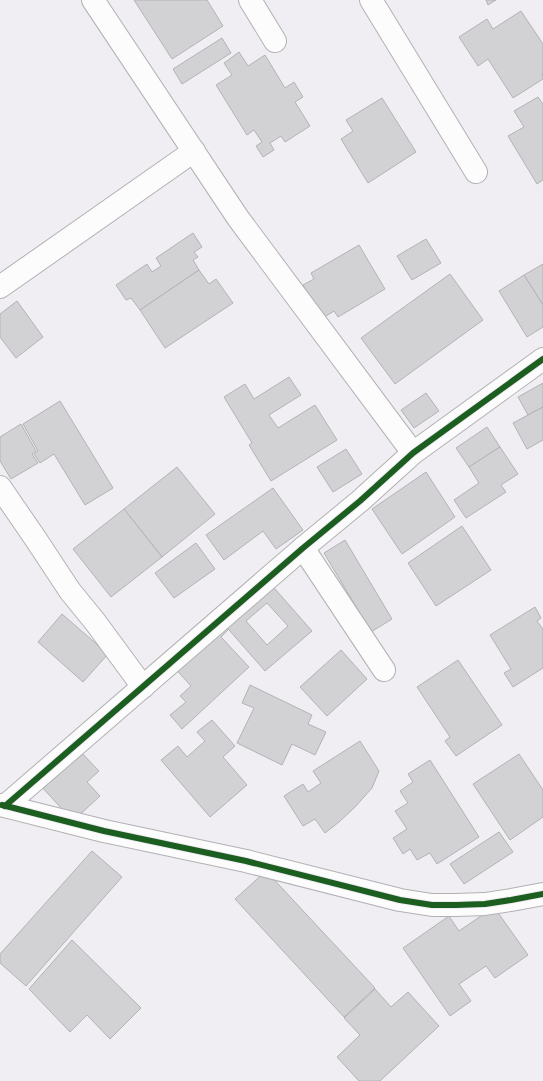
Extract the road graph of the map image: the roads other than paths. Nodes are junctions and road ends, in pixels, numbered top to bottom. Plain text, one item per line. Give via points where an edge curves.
1 (93, 0) edge
2 (250, 0) edge
3 (371, 0) edge
4 (275, 40) dead end
5 (194, 151) junction
6 (476, 172) dead end
7 (0, 287) edge
8 (543, 359) edge
9 (413, 453) junction
10 (0, 486) edge
11 (302, 548) junction
12 (384, 670) dead end
13 (143, 687) junction
14 (3, 806) edge
15 (543, 894) edge

1 - 5 street
2 - 4 street
3 - 6 street
5 - 7 street
5 - 9 street via 242,224
8 - 9 street
9 - 11 street via 360,501
10 - 13 street via 70,591
11 - 12 street
11 - 13 street
13 - 14 street
14 - 15 street via 104,831 246,860 400,900 432,905 456,905 492,903

